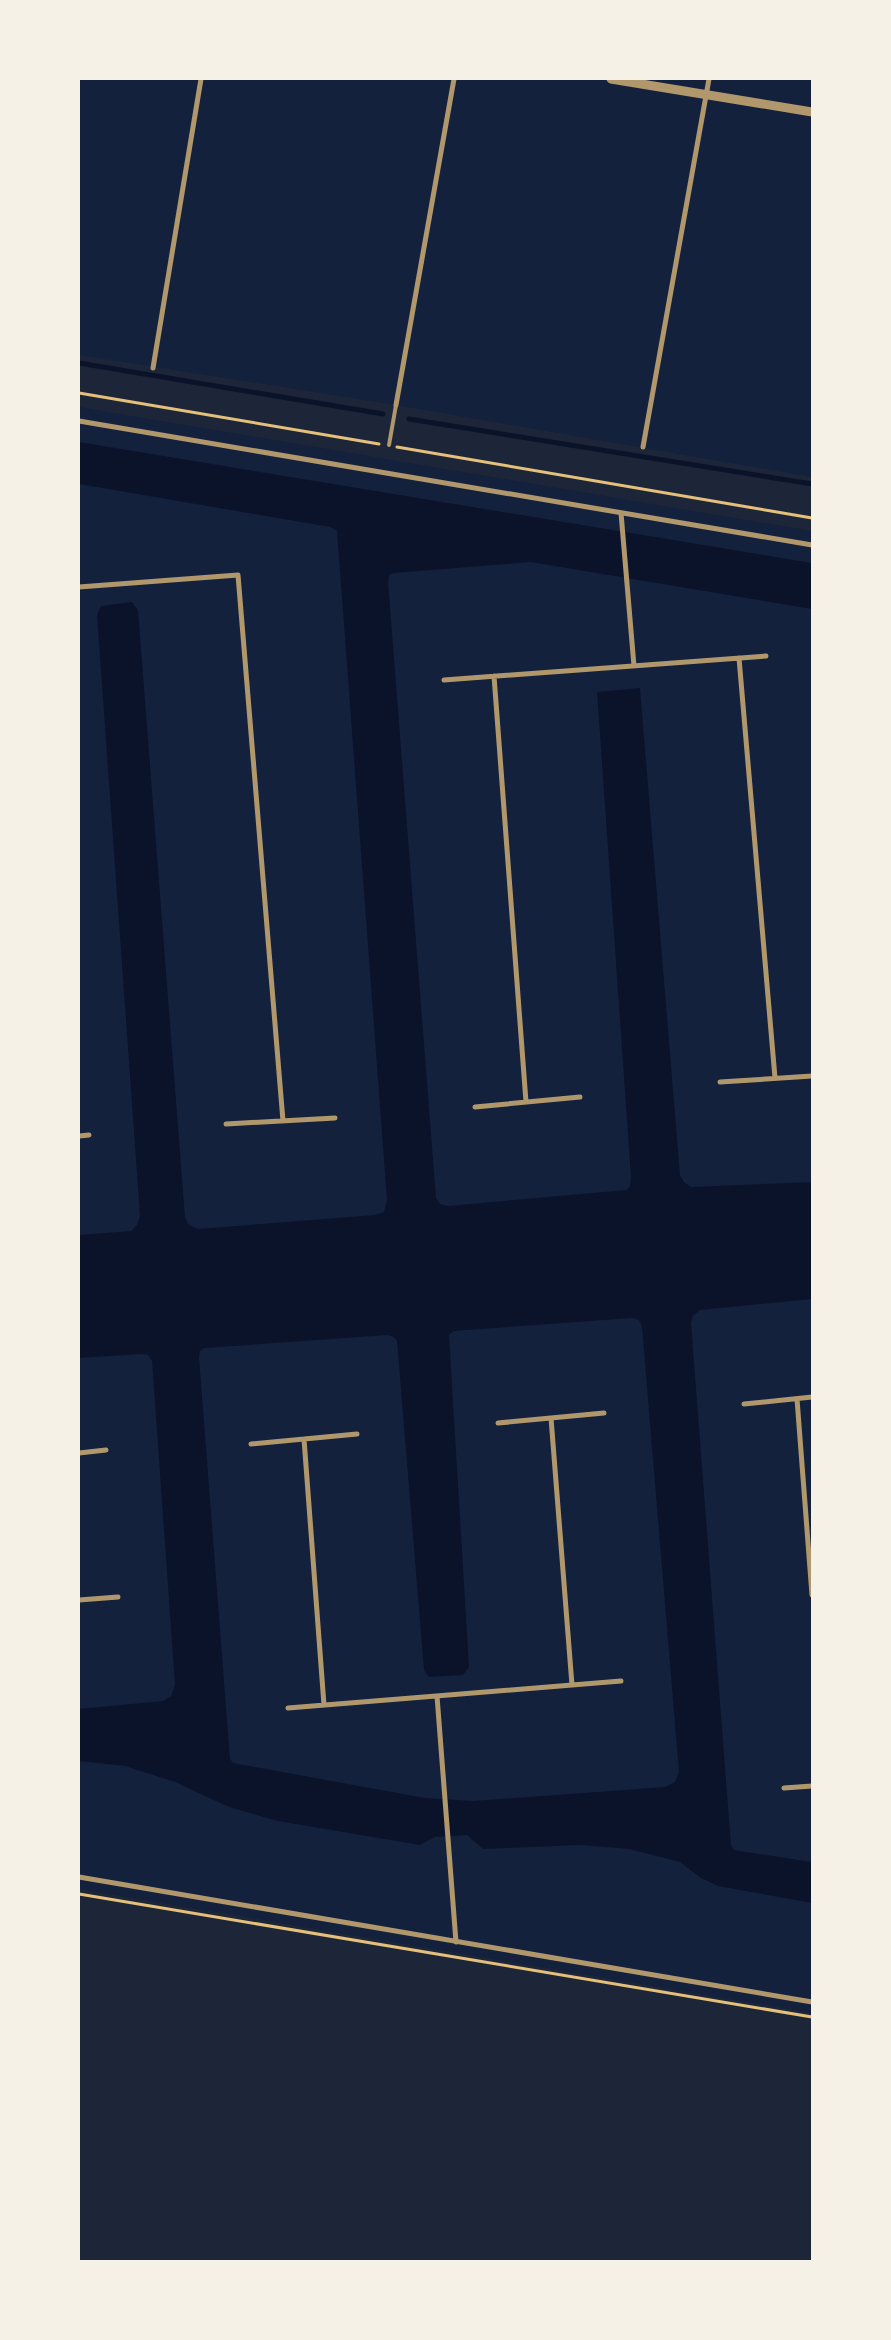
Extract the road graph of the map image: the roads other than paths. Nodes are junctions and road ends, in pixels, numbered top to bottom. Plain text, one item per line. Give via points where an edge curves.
1 (201, 79) edge
2 (454, 79) edge
3 (611, 79) edge
4 (709, 79) edge
5 (706, 95) junction
6 (812, 112) edge
7 (153, 368) dead end
8 (396, 405) joint
9 (79, 421) edge
10 (389, 446) road end
11 (643, 447) dead end
12 (620, 513) junction
13 (812, 545) edge
14 (79, 587) edge
15 (766, 656) dead end
16 (740, 658) junction
17 (634, 666) junction
18 (494, 676) junction
19 (444, 680) dead end
20 (812, 1076) edge
21 (774, 1078) junction
22 (720, 1082) dead end
23 (580, 1097) dead end
24 (526, 1102) junction
25 (475, 1107) dead end
26 (335, 1118) dead end
27 (283, 1121) junction
28 (226, 1124) dead end
29 (89, 1135) dead end
30 (79, 1136) edge
31 (812, 1397) edge
32 (797, 1399) junction
33 (744, 1404) dead end
34 (604, 1413) dead end
35 (550, 1418) junction
36 (498, 1423) dead end
37 (358, 1434) dead end
38 (304, 1439) junction
39 (251, 1444) dead end
40 (106, 1450) dead end
41 (79, 1453) edge
42 (812, 1595) edge
43 (118, 1597) dead end
44 (79, 1600) edge
45 (621, 1682) dead end
46 (572, 1685) junction
47 (437, 1696) junction
48 (324, 1705) junction
49 (288, 1708) dead end
50 (812, 1786) edge
51 (784, 1788) dead end
52 (79, 1878) edge
53 (456, 1942) junction
54 (812, 2002) edge

1 - 7 street
2 - 8 street
3 - 5 street
4 - 5 street
5 - 6 street
5 - 11 street
8 - 10 lane
9 - 12 street
12 - 13 street
12 - 17 street
14 - 27 street via 238,575
15 - 16 street
16 - 17 street
16 - 21 street
17 - 18 street
18 - 19 street
18 - 24 street
20 - 21 street
21 - 22 street
23 - 24 street
24 - 25 street
26 - 27 street
27 - 28 street
29 - 30 street
31 - 32 street
32 - 33 street
32 - 42 street
34 - 35 street
35 - 36 street
35 - 46 street
37 - 38 street
38 - 39 street
38 - 48 street
40 - 41 street
43 - 44 street
45 - 46 street
46 - 47 street
47 - 48 street
47 - 53 street
48 - 49 street
50 - 51 street
52 - 53 street
53 - 54 street

